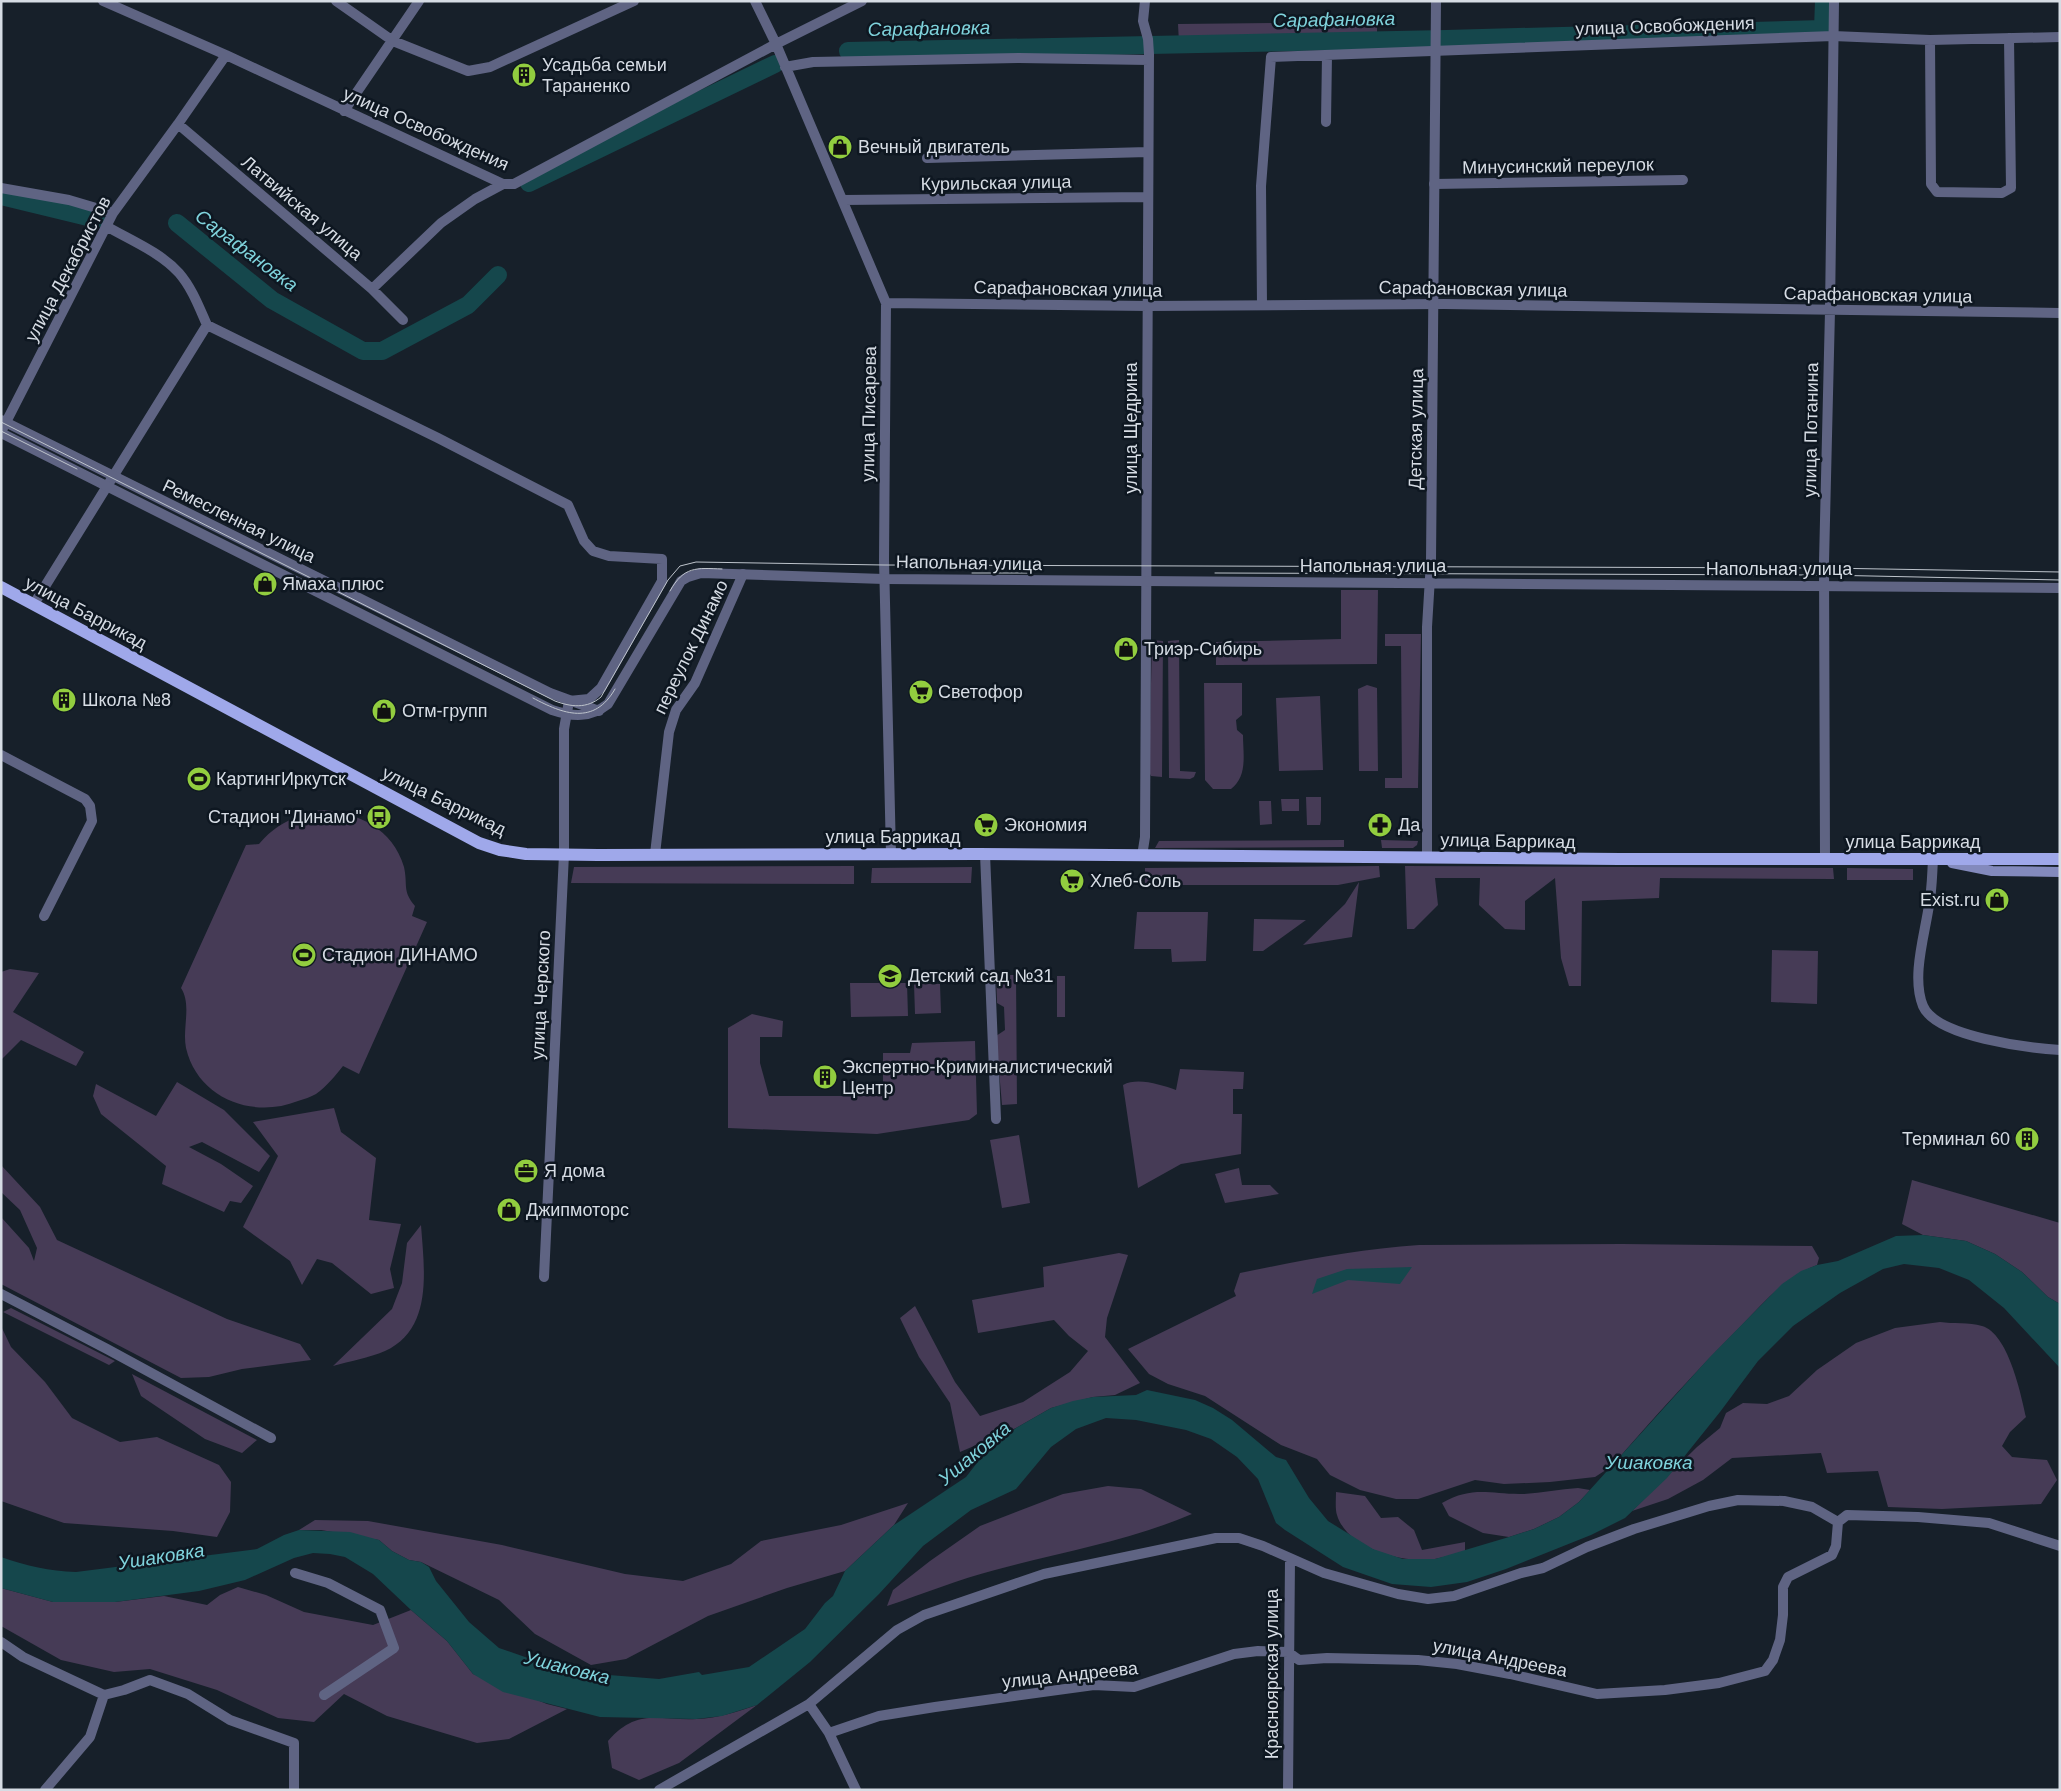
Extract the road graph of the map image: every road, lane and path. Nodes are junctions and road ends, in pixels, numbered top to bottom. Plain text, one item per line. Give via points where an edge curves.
1 (104, 1) edge
2 (336, 1) edge
3 (419, 1) edge
4 (634, 1) edge
5 (756, 1) edge
6 (862, 1) edge
7 (1145, 1) edge
8 (1436, 1) edge
9 (1834, 1) edge
10 (1833, 36) junction
11 (2060, 36) edge
12 (2009, 38) junction
13 (1930, 40) junction
14 (393, 41) junction
15 (776, 44) junction
16 (1435, 51) junction
17 (226, 55) junction
18 (1327, 55) junction
19 (1149, 58) junction
20 (785, 67) junction
21 (344, 111) junction
22 (1326, 122) dead end
23 (178, 124) junction
24 (1148, 152) junction
25 (927, 158) dead end
26 (1683, 180) dead end
27 (503, 184) junction
28 (1434, 184) junction
29 (1, 188) edge
30 (1148, 197) junction
31 (843, 200) junction
32 (113, 213) junction
33 (106, 226) junction
34 (372, 289) junction
35 (886, 303) junction
36 (1433, 304) junction
37 (1148, 306) junction
38 (1262, 306) junction
39 (1830, 310) junction
40 (2060, 313) edge
41 (403, 320) dead end
42 (207, 325) junction
43 (2, 427) edge
44 (113, 476) junction
45 (107, 486) junction
46 (743, 574) junction
47 (884, 579) junction
48 (1146, 581) junction
49 (1428, 582) junction
50 (1824, 585) junction
51 (1, 587) edge
52 (2060, 588) edge
53 (34, 604) junction
54 (570, 702) junction
55 (600, 711) junction
56 (566, 715) junction
57 (1, 756) edge
58 (564, 854) junction
59 (655, 854) junction
60 (891, 854) junction
61 (985, 854) junction
62 (1142, 856) junction
63 (1427, 857) junction
64 (1825, 859) junction
65 (2060, 859) edge
66 (1933, 860) junction
67 (2060, 872) edge
68 (44, 916) dead end
69 (2060, 1050) edge
70 (996, 1119) dead end
71 (544, 1277) dead end
72 (1, 1294) edge
73 (271, 1438) dead end
74 (1838, 1522) junction
75 (2060, 1546) edge
76 (1290, 1559) junction
77 (295, 1573) dead end
78 (1, 1642) edge
79 (1288, 1652) junction
80 (104, 1695) junction
81 (324, 1695) dead end
82 (809, 1704) junction
83 (829, 1733) junction
84 (45, 1790) edge
85 (294, 1790) edge
86 (658, 1790) edge
87 (856, 1790) edge
88 (1288, 1790) edge

1 - 17 street, улица Освобождения
2 - 14 street
3 - 14 street
4 - 14 street via 490,67 468,71
5 - 15 street, улица Писарева
6 - 15 street, улица Освобождения
7 - 19 street, улица Щедрина via 1143,21
8 - 16 street, Детская улица
9 - 10 street, улица Потанина
10 - 13 street, улица Освобождения
10 - 16 street, улица Освобождения
10 - 39 street, улица Потанина
11 - 12 street, улица Освобождения
12 - 13 street, улица Освобождения
12 - 13 street via 2011,188 2002,193 1937,192 1931,184
14 - 21 street
15 - 20 street, улица Писарева
15 - 27 street, улица Освобождения via 514,184
16 - 18 street, улица Освобождения
16 - 28 street, Детская улица
17 - 21 street, улица Освобождения
17 - 23 street, улица Декабристов
18 - 22 street
18 - 38 street, улица Освобождения via 1271,57 1261,186
19 - 20 street via 813,62
19 - 24 street, улица Щедрина
20 - 31 street, улица Писарева
21 - 27 street, улица Освобождения
23 - 32 street, улица Декабристов
23 - 34 street, Латвийская улица
24 - 25 street, Курильская улица
24 - 30 street, улица Щедрина
26 - 28 street, Минусинский переулок
27 - 34 street via 475,199 441,224
28 - 36 street, Детская улица
29 - 32 street via 69,200
30 - 31 street, Курильская улица
30 - 37 street, улица Щедрина
31 - 35 street, улица Писарева
32 - 33 street, улица Декабристов
33 - 42 street via 178,272 195,296
33 - 43 street, улица Декабристов
34 - 41 street, Латвийская улица
35 - 37 street, Сарафановская улица
35 - 47 street, улица Писарева
36 - 38 street, Сарафановская улица
36 - 39 street, Сарафановская улица
36 - 49 street, Детская улица via 1431,561
37 - 38 street, Сарафановская улица
37 - 48 street, улица Щедрина
39 - 40 street, Сарафановская улица
39 - 50 street, улица Потанина
42 - 44 street
42 - 54 street via 438,438 568,506 584,541 593,551 609,556 662,559 662,581 600,688 589,699
43 - 44 street, Ремесленная улица
43 - 45 street, Ремесленная улица
44 - 45 street
44 - 54 street, Ремесленная улица
45 - 53 street
45 - 56 street, Ремесленная улица
46 - 47 street, Напольная улица
46 - 55 street, Напольная улица via 701,573 681,581 614,695
46 - 59 street, переулок Динамо via 695,683 676,710 669,732
47 - 48 street, Напольная улица
47 - 60 street, улица Писарева
48 - 49 street, Напольная улица
48 - 62 street, улица Щедрина via 1145,832
49 - 50 street, Напольная улица
49 - 63 street, Детская улица
50 - 52 street, Напольная улица
50 - 64 street, улица Потанина
51 - 53 main road, улица Баррикад
53 - 58 main road, улица Баррикад via 479,843 526,854
54 - 55 street, Ремесленная улица
54 - 56 street, улица Черского
55 - 56 street, Ремесленная улица
56 - 58 street, улица Черского
57 - 68 street via 85,799 90,806 92,822
58 - 59 main road, улица Баррикад
58 - 71 street, улица Черского
59 - 60 main road, улица Баррикад
60 - 61 main road, улица Баррикад
61 - 62 main road, улица Баррикад
61 - 70 street
62 - 63 main road, улица Баррикад
63 - 64 main road, улица Баррикад
64 - 66 main road, улица Баррикад
65 - 66 main road, улица Баррикад
66 - 67 main road via 1992,871
66 - 69 street via 1919,980 1926,1012 1939,1023 1995,1042
72 - 73 street
74 - 75 street via 1846,1516 1918,1517 1989,1523
74 - 76 street via 1812,1507 1784,1501 1738,1500 1634,1529 1543,1568 1454,1596 1428,1599 1324,1573
74 - 79 street, улица Андреева via 1832,1554 1788,1578 1782,1587 1780,1640 1765,1671 1720,1683 1597,1694 1458,1664 1418,1660 1298,1660
76 - 79 street, Красноярская улица
76 - 82 street via 1239,1538 1216,1538 1044,1574 910,1622
77 - 81 street via 328,1583 380,1610 394,1648
78 - 80 street via 23,1657
79 - 83 street, улица Андреева via 1234,1654 1134,1687 1094,1685 879,1716
79 - 88 street, Красноярская улица
80 - 84 street via 90,1736
80 - 85 street via 150,1680 188,1694 230,1720 294,1743
82 - 83 street
82 - 86 street
83 - 87 street

